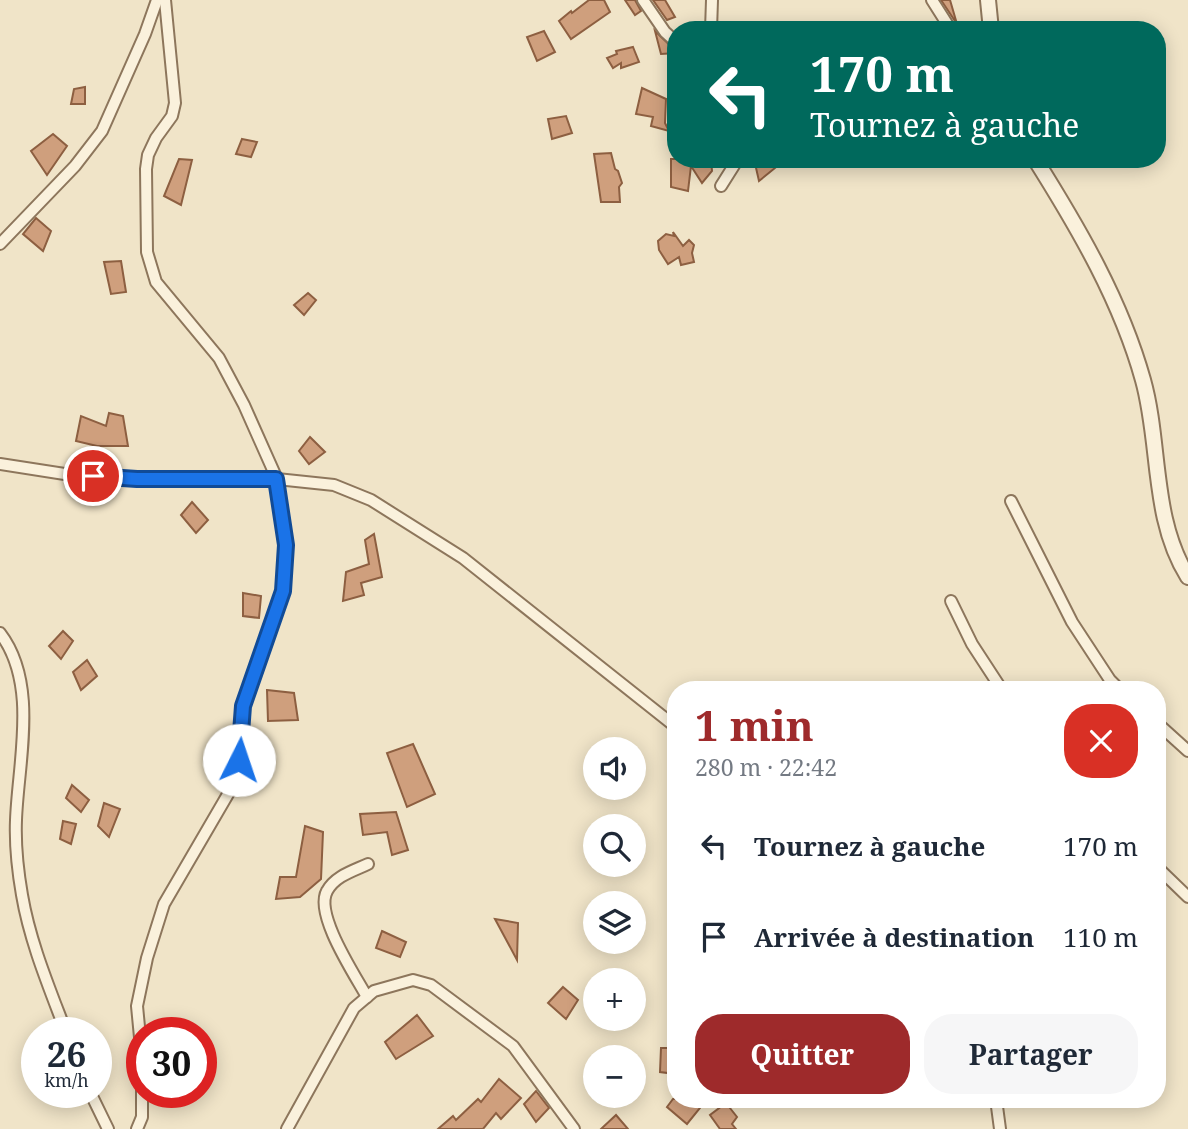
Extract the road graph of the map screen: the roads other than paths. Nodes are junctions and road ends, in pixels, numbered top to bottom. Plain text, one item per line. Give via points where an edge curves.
1 (157, 0) edge
2 (165, 0) edge
3 (643, 0) edge
4 (712, 0) edge
5 (932, 0) edge
6 (988, 0) edge
7 (711, 21) edge
8 (945, 21) edge
9 (990, 21) edge
10 (667, 33) edge
11 (732, 168) edge
12 (1040, 168) edge
13 (721, 186) dead end
14 (0, 244) edge
15 (0, 464) edge
16 (276, 479) junction
17 (1012, 501) dead end
18 (1188, 577) edge
19 (951, 601) dead end
20 (0, 632) edge
21 (996, 681) edge
22 (1111, 681) edge
23 (667, 720) edge
24 (1166, 731) edge
25 (1188, 751) edge
26 (368, 864) dead end
27 (1166, 876) edge
28 (1188, 897) edge
29 (366, 997) junction
30 (60, 1017) edge
31 (138, 1017) edge
32 (98, 1108) edge
33 (142, 1108) edge
34 (997, 1108) edge
35 (108, 1129) edge
36 (138, 1129) edge
37 (287, 1129) edge
38 (574, 1129) edge
39 (1000, 1129) edge

1 - 14 street via 102,131
2 - 16 street via 175,103 173,116 148,155 147,252 156,282 219,358
3 - 10 street
4 - 7 street
5 - 8 street
6 - 9 street
11 - 13 street
12 - 18 street via 1105,279 1132,343 1152,421 1168,534
15 - 16 street via 137,479
16 - 23 street via 334,485 371,500 463,558
16 - 31 street via 286,545 283,591 243,706 239,760 231,789 164,904 147,958
17 - 22 street via 1072,622
19 - 21 street
20 - 30 street via 15,663 22,696 24,746 16,822 22,894
24 - 25 street
26 - 29 street via 339,877 326,891 324,906
27 - 28 street
29 - 37 street via 354,1008
29 - 38 street via 395,983 413,980 431,985 513,1046
32 - 35 street
33 - 36 street
34 - 39 street

